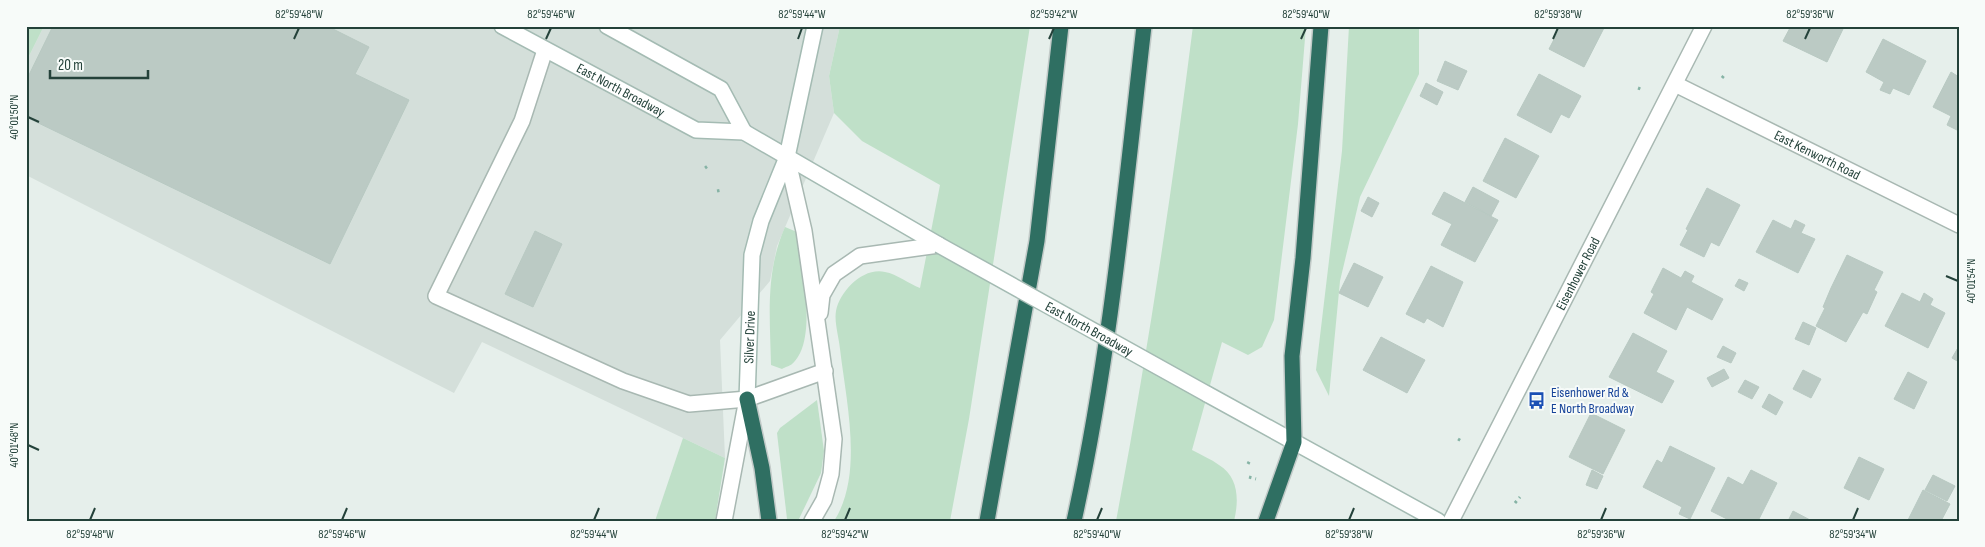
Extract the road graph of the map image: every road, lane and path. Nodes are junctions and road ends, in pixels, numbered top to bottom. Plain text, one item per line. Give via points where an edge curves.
1 (502, 26) edge
2 (607, 26) edge
3 (815, 26) edge
4 (1061, 26) edge
5 (1144, 26) edge
6 (1321, 26) edge
7 (1704, 26) edge
8 (545, 50) junction
9 (1726, 73) dead end
10 (1722, 78) dead end
11 (1675, 84) junction
12 (1638, 88) dead end
13 (1643, 90) dead end
14 (744, 132) junction
15 (787, 157) junction
16 (709, 165) dead end
17 (705, 168) dead end
18 (722, 190) dead end
19 (717, 191) dead end
20 (1959, 225) edge
21 (940, 245) junction
22 (818, 330) junction
23 (825, 371) junction
24 (747, 399) junction
25 (1458, 439) dead end
26 (1294, 442) junction
27 (1463, 442) dead end
28 (1520, 497) dead end
29 (1515, 503) dead end
30 (724, 521) edge
31 (769, 521) edge
32 (812, 521) edge
33 (987, 521) edge
34 (1074, 521) edge
35 (1266, 521) edge
36 (1438, 521) edge
37 (1451, 521) edge

1 - 8 street, East North Broadway
2 - 14 street via 721,89
3 - 15 street, Silver Drive
4 - 33 highway via 1037,241
5 - 34 highway via 1115,285 1093,429
6 - 26 highway via 1292,356
7 - 11 street, Eisenhower Road
8 - 14 street, East North Broadway via 696,130
8 - 24 street via 522,121 436,296 623,381 689,404
9 - 10 path
11 - 20 street, East Kenworth Road
11 - 37 street, Eisenhower Road
12 - 13 path
14 - 15 street, East North Broadway
15 - 21 street, East North Broadway
15 - 22 street, Silver Drive via 804,231
15 - 24 street, Silver Drive via 761,221 752,255
16 - 17 path
18 - 19 path
21 - 22 street, Silver Drive via 860,256 834,274 822,295
21 - 26 street, East North Broadway, bridge
22 - 23 street, Silver Drive
23 - 24 street
23 - 32 street, Silver Drive via 834,438 824,500
24 - 30 street, Silver Drive
24 - 31 highway via 762,468
25 - 27 path
26 - 35 highway
26 - 36 street, East North Broadway
28 - 29 path

